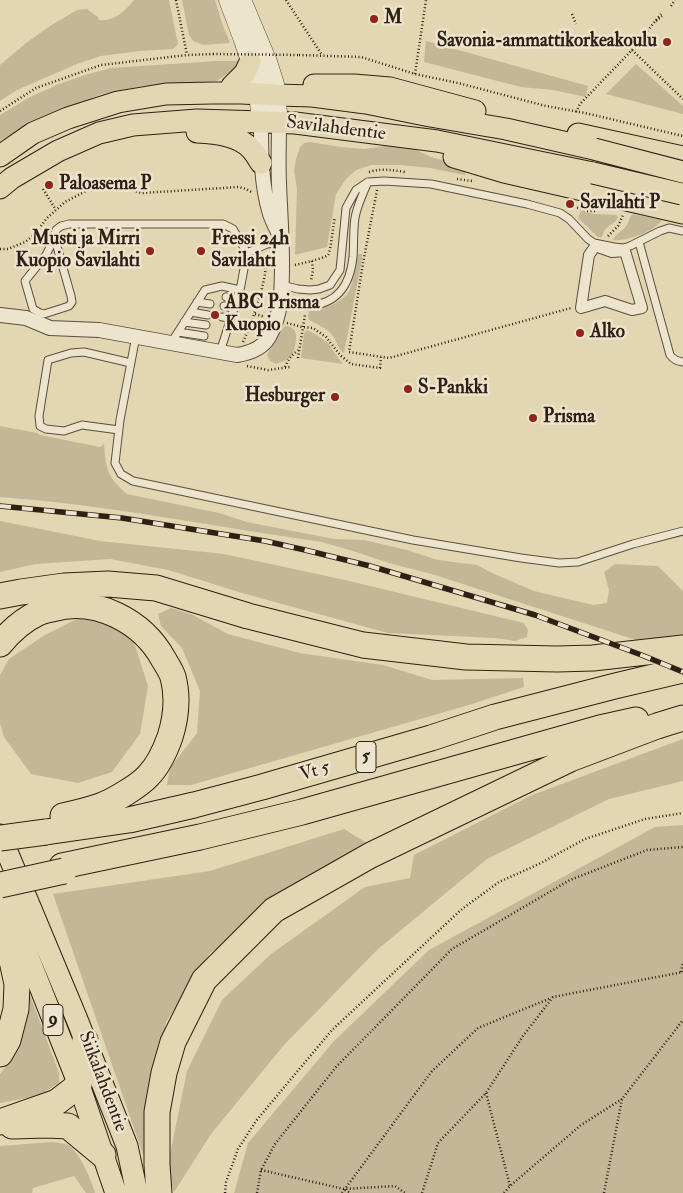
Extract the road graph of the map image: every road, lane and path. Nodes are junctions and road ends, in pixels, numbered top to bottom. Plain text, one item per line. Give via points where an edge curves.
1 (176, 0) edge
2 (228, 0) edge
3 (242, 0) edge
4 (286, 0) edge
5 (426, 0) edge
6 (675, 0) edge
7 (671, 6) dead end
8 (572, 14) dead end
9 (662, 15) dead end
10 (576, 24) dead end
11 (632, 50) junction
12 (186, 55) junction
13 (322, 56) junction
14 (250, 62) junction
15 (415, 74) junction
16 (222, 89) junction
17 (267, 90) junction
18 (683, 99) edge
19 (0, 111) edge
20 (576, 112) junction
21 (270, 122) junction
22 (133, 125) junction
23 (683, 136) edge
24 (402, 137) junction
25 (0, 156) edge
26 (683, 157) edge
27 (261, 163) junction
28 (383, 169) dead end
29 (683, 172) edge
30 (379, 181) junction
31 (368, 182) junction
32 (0, 188) edge
33 (43, 189) dead end
34 (683, 200) edge
35 (624, 209) dead end
36 (56, 210) dead end
37 (683, 231) edge
38 (54, 236) junction
39 (282, 242) junction
40 (639, 242) junction
41 (606, 246) junction
42 (246, 253) junction
43 (282, 285) junction
44 (240, 290) junction
45 (203, 293) junction
46 (212, 294) dead end
47 (226, 297) dead end
48 (237, 299) junction
49 (197, 302) junction
50 (281, 302) junction
51 (210, 304) dead end
52 (0, 305) edge
53 (581, 305) junction
54 (224, 306) dead end
55 (234, 308) junction
56 (191, 312) junction
57 (44, 314) junction
58 (255, 314) dead end
59 (0, 315) edge
60 (208, 315) dead end
61 (222, 317) dead end
62 (26, 318) junction
63 (230, 318) junction
64 (276, 320) junction
65 (184, 322) junction
66 (206, 325) dead end
67 (302, 327) junction
68 (50, 328) junction
69 (136, 336) junction
70 (204, 336) dead end
71 (174, 337) junction
72 (221, 343) junction
73 (299, 350) junction
74 (382, 357) junction
75 (298, 358) dead end
76 (683, 362) edge
77 (131, 363) junction
78 (242, 365) dead end
79 (285, 367) junction
80 (290, 367) dead end
81 (118, 430) junction
82 (683, 531) edge
83 (0, 596) edge
84 (0, 644) edge
85 (683, 648) edge
86 (683, 670) edge
87 (683, 710) edge
88 (683, 718) edge
89 (683, 813) edge
90 (48, 826) junction
91 (0, 834) edge
92 (683, 847) edge
93 (63, 869) junction
94 (0, 874) edge
95 (0, 885) edge
96 (0, 918) edge
97 (683, 962) edge
98 (682, 972) edge
99 (553, 997) junction
100 (683, 1020) edge
101 (86, 1040) junction
102 (0, 1054) edge
103 (79, 1085) junction
104 (486, 1093) junction
105 (622, 1099) junction
106 (0, 1124) edge
107 (103, 1155) junction
108 (261, 1170) junction
109 (510, 1186) junction
110 (344, 1189) junction
111 (116, 1193) edge
112 (137, 1193) edge
113 (159, 1193) edge
114 (225, 1193) edge
115 (257, 1193) edge
116 (342, 1193) edge
117 (351, 1193) edge
118 (405, 1193) edge
119 (422, 1193) edge
120 (504, 1193) edge
121 (604, 1193) edge

1 - 12 path
2 - 14 street
3 - 17 street via 268,62
4 - 13 path
5 - 15 path
6 - 7 path
8 - 10 path
9 - 11 path
11 - 18 path
11 - 20 path
12 - 13 path, bridge
12 - 19 path via 101,64 36,88
13 - 15 path via 361,57
14 - 16 main road via 245,73
14 - 17 street
15 - 20 path
16 - 17 main road
16 - 25 main road via 118,102 68,118 33,134
17 - 21 street
17 - 26 main road via 354,85 390,88
17 - 29 main road, Savilahdentie, bridge via 366,103 506,129
20 - 23 path
21 - 22 main road, Savilahdentie via 196,120
21 - 24 main road, Savilahdentie
21 - 27 street
21 - 39 street via 279,181
22 - 27 main road via 147,131 226,136 252,148
22 - 32 main road, Savilahdentie via 99,133 58,151
24 - 34 main road, Savilahdentie, bridge via 593,173
24 - 34 main road via 433,151 504,172
27 - 39 street via 270,215
28 - 30 path
30 - 31 lane
30 - 41 lane via 431,184 560,213 588,239
30 - 74 path via 349,352
31 - 43 lane via 356,190 346,208 340,270 330,285 310,290
31 - 50 lane via 355,219 353,259 347,284 337,296 322,303 307,306
33 - 36 path
35 - 41 path via 623,218 611,232
37 - 40 lane via 669,228
38 - 42 lane via 61,226 69,224 223,224 233,229
38 - 57 lane via 46,255 25,280 33,309
38 - 57 lane via 72,302
39 - 42 lane
39 - 43 street
40 - 41 lane via 623,248
40 - 76 lane via 670,355
42 - 44 lane
43 - 50 street
44 - 45 lane via 222,286
44 - 48 lane
45 - 46 lane
45 - 49 lane
47 - 48 lane
48 - 55 lane
49 - 51 lane
49 - 56 lane
50 - 64 street
52 - 62 street
53 - 53 street via 581,308 605,301 632,310 642,308 625,251 594,248 590,254
53 - 74 path via 390,358
54 - 55 lane
55 - 63 lane
56 - 60 lane
56 - 65 lane
57 - 68 lane
58 - 64 path
59 - 62 street
61 - 63 lane
62 - 68 street
63 - 72 lane
64 - 67 path
64 - 72 street via 260,348 249,353 237,355
65 - 66 lane
65 - 71 lane
67 - 73 path
67 - 74 path via 313,328 351,364 380,368
68 - 69 street via 99,330
69 - 71 street
69 - 77 lane
70 - 71 lane
71 - 72 street
73 - 75 path
73 - 79 path
77 - 81 lane
77 - 81 lane via 84,352 71,352 48,360 40,426 64,431 82,425
78 - 79 path via 268,370
79 - 80 path
81 - 82 lane via 115,463 121,474 133,481 413,540 559,563 578,562
83 - 85 highway via 64,586 108,584 156,588 248,616 363,645 466,657 593,658
84 - 90 highway via 38,612 60,606 100,608 121,616 141,631 160,652 172,676 176,702 173,728 165,753 148,776 102,806
86 - 90 highway, Vt 5 / 5 via 495,717 194,805 129,820
87 - 93 highway, Vt 5 / 5 via 600,728 302,812
88 - 113 highway via 570,759 371,855 274,910 204,980 173,1042 157,1112
89 - 114 path via 645,819 585,839 499,882 462,909 332,1030 296,1073 256,1121 238,1149
90 - 91 highway, Vt 5 / 5, bridge
91 - 101 main road, Siikalahdentie / 9
92 - 108 path via 647,850 570,880 452,949 336,1068 275,1144
93 - 94 highway
93 - 95 highway, bridge
95 - 103 main road, Siikalahdentie / 9
96 - 102 highway via 17,984 16,1009 8,1040
97 - 98 path
98 - 99 path
99 - 104 path
99 - 110 path via 478,1028 432,1071
100 - 105 path
101 - 103 highway
101 - 112 main road, Siikalahdentie / 9 via 127,1146
103 - 106 highway via 57,1102
103 - 107 main road, Siikalahdentie / 9
104 - 109 path
104 - 119 path via 438,1144
105 - 109 path via 581,1125
105 - 121 path
106 - 107 highway via 68,1126
107 - 111 main road, Siikalahdentie / 9
108 - 110 path
108 - 115 path
109 - 120 path
110 - 116 path
110 - 117 path
110 - 118 path via 395,1186

